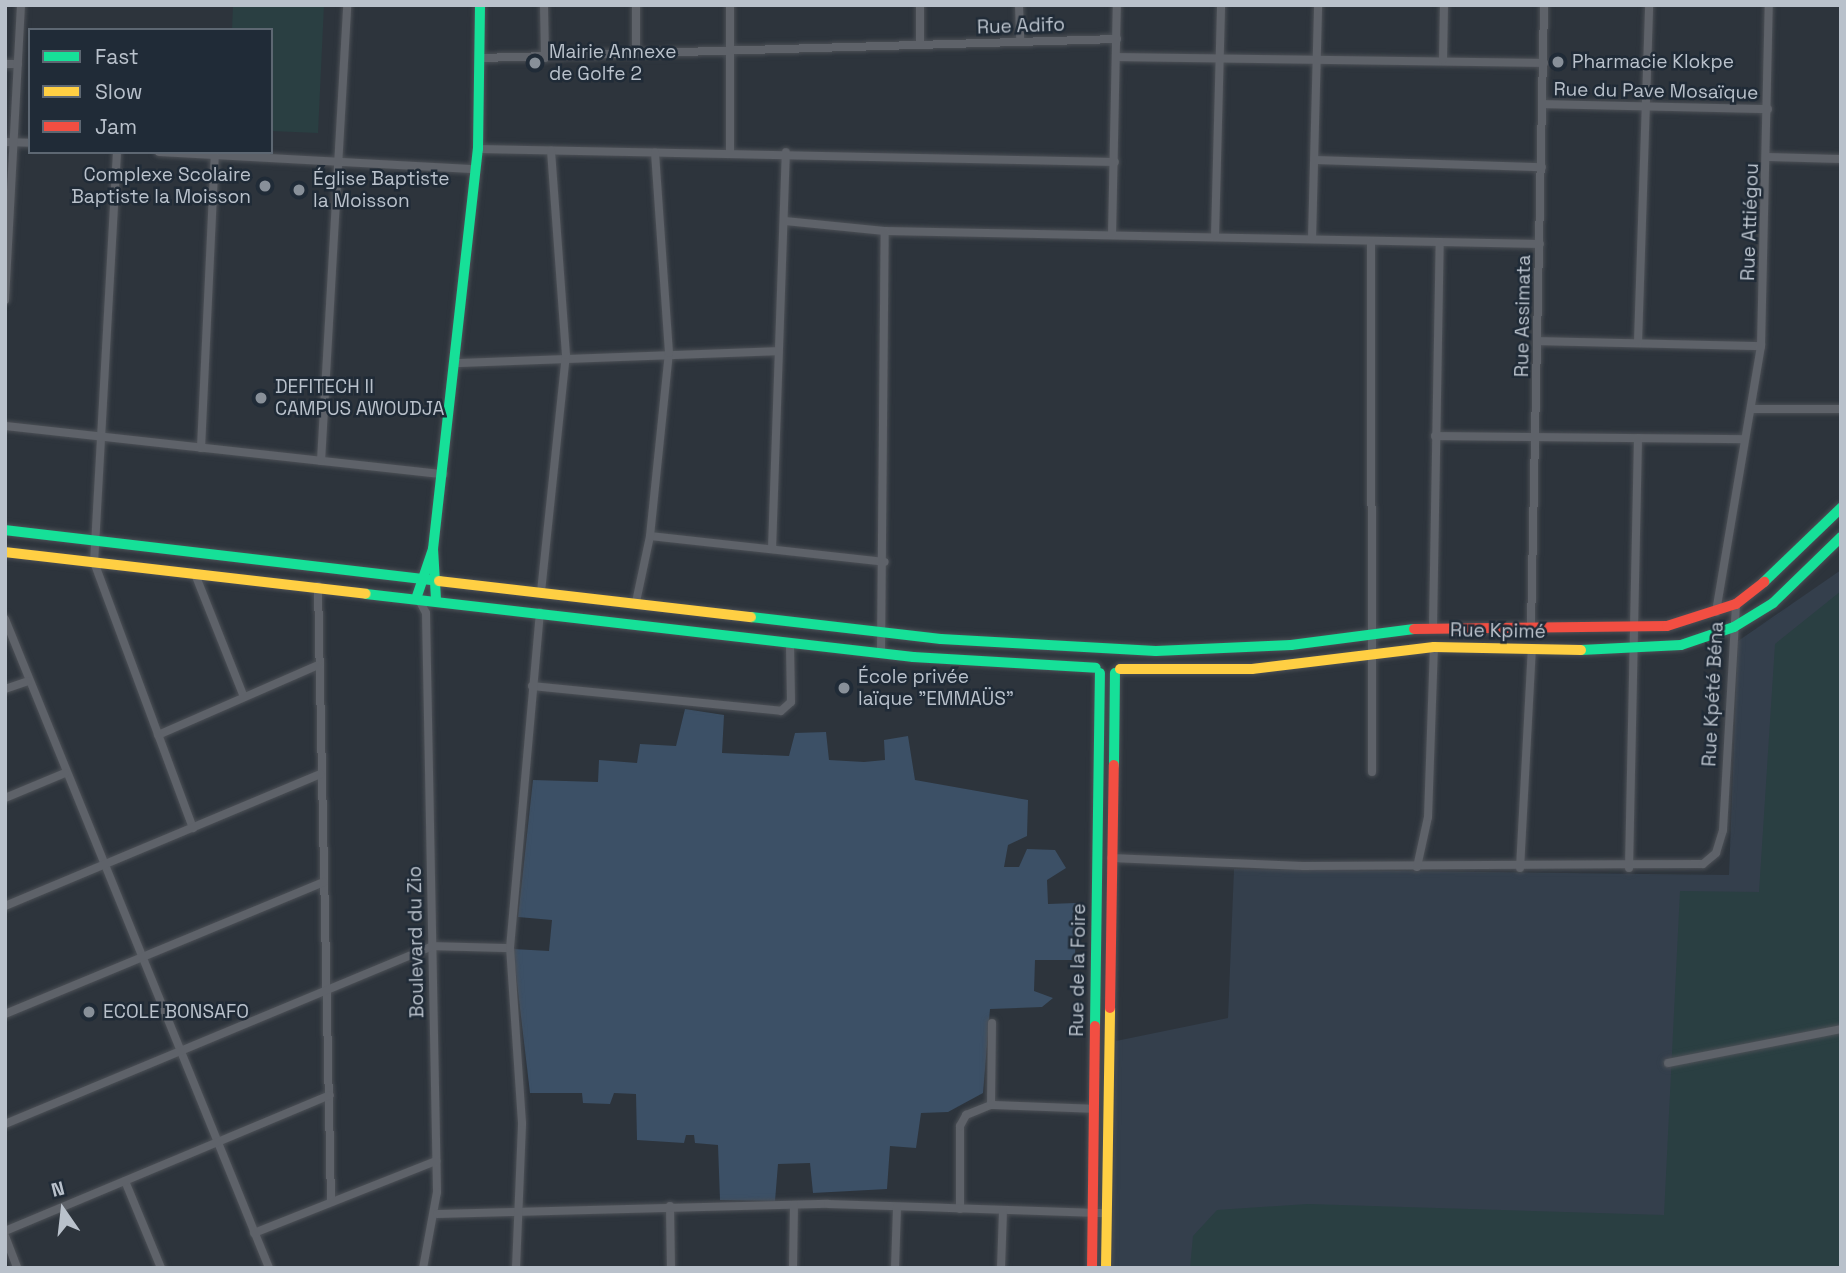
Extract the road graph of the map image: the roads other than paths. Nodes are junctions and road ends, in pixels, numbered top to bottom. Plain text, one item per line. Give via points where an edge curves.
1 (21, 5) edge
2 (347, 5) edge
3 (480, 5) edge
4 (544, 5) edge
5 (636, 5) edge
6 (730, 5) edge
7 (919, 5) edge
8 (1019, 5) edge
9 (1117, 5) edge
10 (1221, 5) edge
11 (1318, 5) edge
12 (1444, 5) edge
13 (1544, 5) edge
14 (1650, 5) edge
15 (1769, 5) edge
16 (1117, 39) junction
17 (1020, 41) junction
18 (920, 45) junction
19 (730, 51) junction
20 (636, 55) junction
21 (1117, 57) junction
22 (1219, 57) junction
23 (481, 58) junction
24 (545, 58) junction
25 (1317, 58) junction
26 (1443, 61) junction
27 (1544, 63) junction
28 (5, 64) edge
29 (18, 64) junction
30 (1543, 104) junction
31 (1648, 107) junction
32 (1768, 109) junction
33 (9, 142) edge
34 (28, 143) edge
35 (478, 149) junction
36 (551, 151) junction
37 (730, 151) junction
38 (654, 152) junction
39 (786, 152) junction
40 (117, 154) edge
41 (196, 154) edge
42 (215, 155) junction
43 (1768, 157) junction
44 (1841, 159) edge
45 (1315, 160) junction
46 (337, 161) junction
47 (1115, 162) junction
48 (1542, 167) junction
49 (476, 169) junction
50 (785, 221) junction
51 (885, 231) junction
52 (1112, 235) junction
53 (1215, 237) junction
54 (1312, 239) junction
55 (1371, 241) junction
56 (1440, 242) junction
57 (1540, 244) junction
58 (5, 300) edge
59 (1538, 341) junction
60 (1638, 342) junction
61 (1761, 346) junction
62 (778, 351) junction
63 (669, 353) junction
64 (566, 355) junction
65 (457, 363) junction
66 (1754, 409) junction
67 (1841, 409) edge
68 (5, 426) edge
69 (1435, 436) junction
70 (98, 437) junction
71 (1537, 438) junction
72 (1638, 438) junction
73 (1744, 439) junction
74 (201, 448) junction
75 (321, 461) junction
76 (443, 474) junction
77 (1841, 508) edge
78 (5, 530) edge
79 (650, 536) junction
80 (1841, 537) edge
81 (94, 540) junction
82 (433, 548) junction
83 (772, 549) junction
84 (5, 552) edge
85 (94, 562) junction
86 (885, 562) junction
87 (195, 574) junction
88 (420, 577) junction
89 (438, 579) junction
90 (318, 586) junction
91 (541, 592) junction
92 (417, 596) junction
93 (436, 599) junction
94 (636, 602) junction
95 (1736, 604) junction
96 (540, 612) junction
97 (1716, 612) junction
98 (426, 613) junction
99 (5, 619) edge
100 (1433, 626) junction
101 (1531, 627) junction
102 (1734, 627) junction
103 (1638, 631) junction
104 (884, 632) junction
105 (1373, 634) junction
106 (790, 642) junction
107 (1434, 647) junction
108 (1532, 648) junction
109 (1098, 651) junction
110 (1118, 651) junction
111 (1638, 651) junction
112 (881, 652) junction
113 (1373, 653) junction
114 (318, 665) junction
115 (1098, 671) junction
116 (1118, 671) junction
117 (27, 681) junction
118 (532, 686) junction
119 (5, 689) edge
120 (244, 697) junction
121 (158, 735) junction
122 (1372, 772) dead end
123 (65, 774) junction
124 (321, 774) junction
125 (5, 798) edge
126 (193, 828) junction
127 (1111, 858) junction
128 (104, 866) junction
129 (1416, 867) junction
130 (1520, 868) junction
131 (1629, 869) junction
132 (324, 882) junction
133 (5, 906) edge
134 (432, 946) junction
135 (510, 948) junction
136 (142, 960) junction
137 (326, 986) junction
138 (5, 1014) edge
139 (992, 1023) dead end
140 (1841, 1029) edge
141 (179, 1050) junction
142 (1668, 1063) dead end
143 (330, 1095) junction
144 (991, 1105) junction
145 (1094, 1109) junction
146 (5, 1124) edge
147 (217, 1139) junction
148 (436, 1161) junction
149 (125, 1181) junction
150 (331, 1202) junction
151 (794, 1205) junction
152 (670, 1206) junction
153 (897, 1207) junction
154 (960, 1209) junction
155 (1003, 1210) junction
156 (522, 1212) junction
157 (1092, 1212) junction
158 (437, 1213) junction
159 (1106, 1213) junction
160 (5, 1233) edge
161 (254, 1233) junction
162 (17, 1268) edge
163 (161, 1268) edge
164 (269, 1268) edge
165 (423, 1268) edge
166 (516, 1268) edge
167 (671, 1268) edge
168 (793, 1268) edge
169 (895, 1268) edge
170 (1001, 1268) edge
171 (1092, 1268) edge
172 (1106, 1268) edge

1 - 29 street
2 - 46 street
3 - 23 main road
4 - 24 street
5 - 20 street
6 - 19 street
7 - 18 street
8 - 17 street
9 - 16 street
10 - 22 street
11 - 25 street
12 - 26 street
13 - 27 street, Rue Assimata
14 - 31 street
15 - 32 street, Rue Attiégou
16 - 17 street, Rue Adifo
16 - 21 street
17 - 18 street, Rue Adifo
18 - 19 street, Rue Adifo
19 - 20 street, Rue Adifo
19 - 37 street
20 - 24 street, Rue Adifo
21 - 22 street
21 - 47 street
22 - 25 street
22 - 53 street
23 - 24 street, Rue Adifo
23 - 35 main road
25 - 26 street
25 - 45 street
26 - 27 street
27 - 30 street, Rue Assimata
28 - 29 street
29 - 33 street
30 - 31 street, Rue du Pave Mosaïque
30 - 48 street, Rue Assimata
31 - 32 street, Rue du Pave Mosaïque
31 - 60 street
32 - 43 street, Rue Attiégou
33 - 34 street
33 - 58 street
35 - 36 street
35 - 49 main road
36 - 38 street
36 - 64 street
37 - 38 street
37 - 39 street
38 - 63 street
39 - 47 street
39 - 50 street
40 - 70 street
41 - 42 street
42 - 46 street
42 - 74 street
43 - 44 street
43 - 61 street, Rue Attiégou
45 - 48 street
45 - 54 street
46 - 49 street
46 - 75 street
47 - 52 street
48 - 57 street, Rue Assimata
49 - 65 main road
50 - 51 street
50 - 62 street
51 - 52 street
51 - 86 street
52 - 53 street
53 - 54 street
54 - 55 street
55 - 56 street
55 - 105 street
56 - 57 street
56 - 69 street
57 - 59 street, Rue Assimata
59 - 60 street
59 - 71 street, Rue Assimata
60 - 61 street
61 - 66 street, Rue Attiégou
62 - 63 street
62 - 83 street
63 - 64 street
63 - 79 street
64 - 65 street
64 - 91 street
65 - 76 main road
66 - 67 street
66 - 73 street, Rue Attiégou
68 - 70 street
69 - 71 street
69 - 100 street
70 - 74 street
70 - 81 street
71 - 72 street
71 - 101 street, Rue Assimata
72 - 73 street
72 - 103 street
73 - 97 street, Rue Attiégou
74 - 75 street
75 - 76 street
76 - 82 main road
77 - 95 main road, Rue Kpété Béna via 1798,555
78 - 81 main road
79 - 83 street
79 - 94 street
80 - 102 main road, Rue Kpimé via 1798,583
81 - 85 street
81 - 88 main road
82 - 88 main road
82 - 89 main road
83 - 86 street
84 - 85 main road, Rue Kpimé
85 - 87 main road, Rue Kpimé
85 - 121 street
86 - 104 street
87 - 90 main road, Rue Kpimé
87 - 120 street
88 - 89 main road
88 - 92 main road
89 - 91 main road
89 - 93 main road
90 - 92 main road, Rue Kpimé
90 - 114 street
91 - 94 main road
92 - 93 main road, Rue Kpimé
92 - 98 street, Boulevard du Zio
93 - 96 main road, Rue Kpimé
93 - 98 street
94 - 104 main road
95 - 97 main road
95 - 102 street, Rue Kpété Béna
96 - 106 main road, Rue Kpimé
96 - 118 street
97 - 103 main road
98 - 134 street, Boulevard du Zio
99 - 117 street
100 - 101 main road
100 - 105 main road
101 - 103 main road
102 - 111 main road, Rue Kpimé via 1681,645
102 - 131 street, Rue Kpété Béna via 1723,830 1709,861
103 - 111 street
104 - 109 main road
104 - 112 street
105 - 110 main road via 1266,647
105 - 113 street
106 - 112 main road, Rue Kpimé
106 - 118 street via 790,702 781,711
107 - 108 main road, Rue Kpimé
107 - 113 main road, Rue Kpimé
107 - 129 street via 1428,817
108 - 111 main road, Rue Kpimé
108 - 130 street
109 - 110 main road
109 - 115 main road, Rue de la Foire
110 - 116 main road
111 - 131 street
112 - 115 main road, Rue Kpimé
113 - 116 main road, Rue Kpimé via 1252,669
113 - 122 street
114 - 120 street
114 - 124 street
115 - 116 main road, Rue Kpimé
115 - 145 main road, Rue de la Foire
116 - 127 main road
117 - 119 street
117 - 123 street
118 - 135 street
120 - 121 street
121 - 126 street
123 - 125 street
123 - 128 street
124 - 126 street
124 - 132 street
126 - 128 street
127 - 129 street
127 - 159 main road
128 - 133 street
128 - 136 street
129 - 130 street
130 - 131 street
132 - 136 street
132 - 137 street
134 - 135 street
134 - 137 street
134 - 148 street, Boulevard du Zio
135 - 156 street
136 - 138 street
136 - 141 street
137 - 141 street
137 - 143 street
139 - 144 street
140 - 142 street
141 - 146 street
141 - 147 street
143 - 147 street
143 - 150 street
144 - 145 street
144 - 154 street via 966,1115 960,1126
145 - 157 main road, Rue de la Foire
147 - 149 street
147 - 161 street
148 - 150 street
148 - 158 street, Boulevard du Zio
149 - 160 street
149 - 163 street
150 - 161 street
151 - 152 street
151 - 153 street
151 - 168 street
152 - 156 street
152 - 167 street
153 - 154 street
153 - 169 street
154 - 155 street
155 - 157 street
155 - 170 street
156 - 158 street
156 - 166 street
157 - 159 street
157 - 171 main road, Rue de la Foire
158 - 165 street, Boulevard du Zio
159 - 172 main road
160 - 162 street
161 - 164 street

